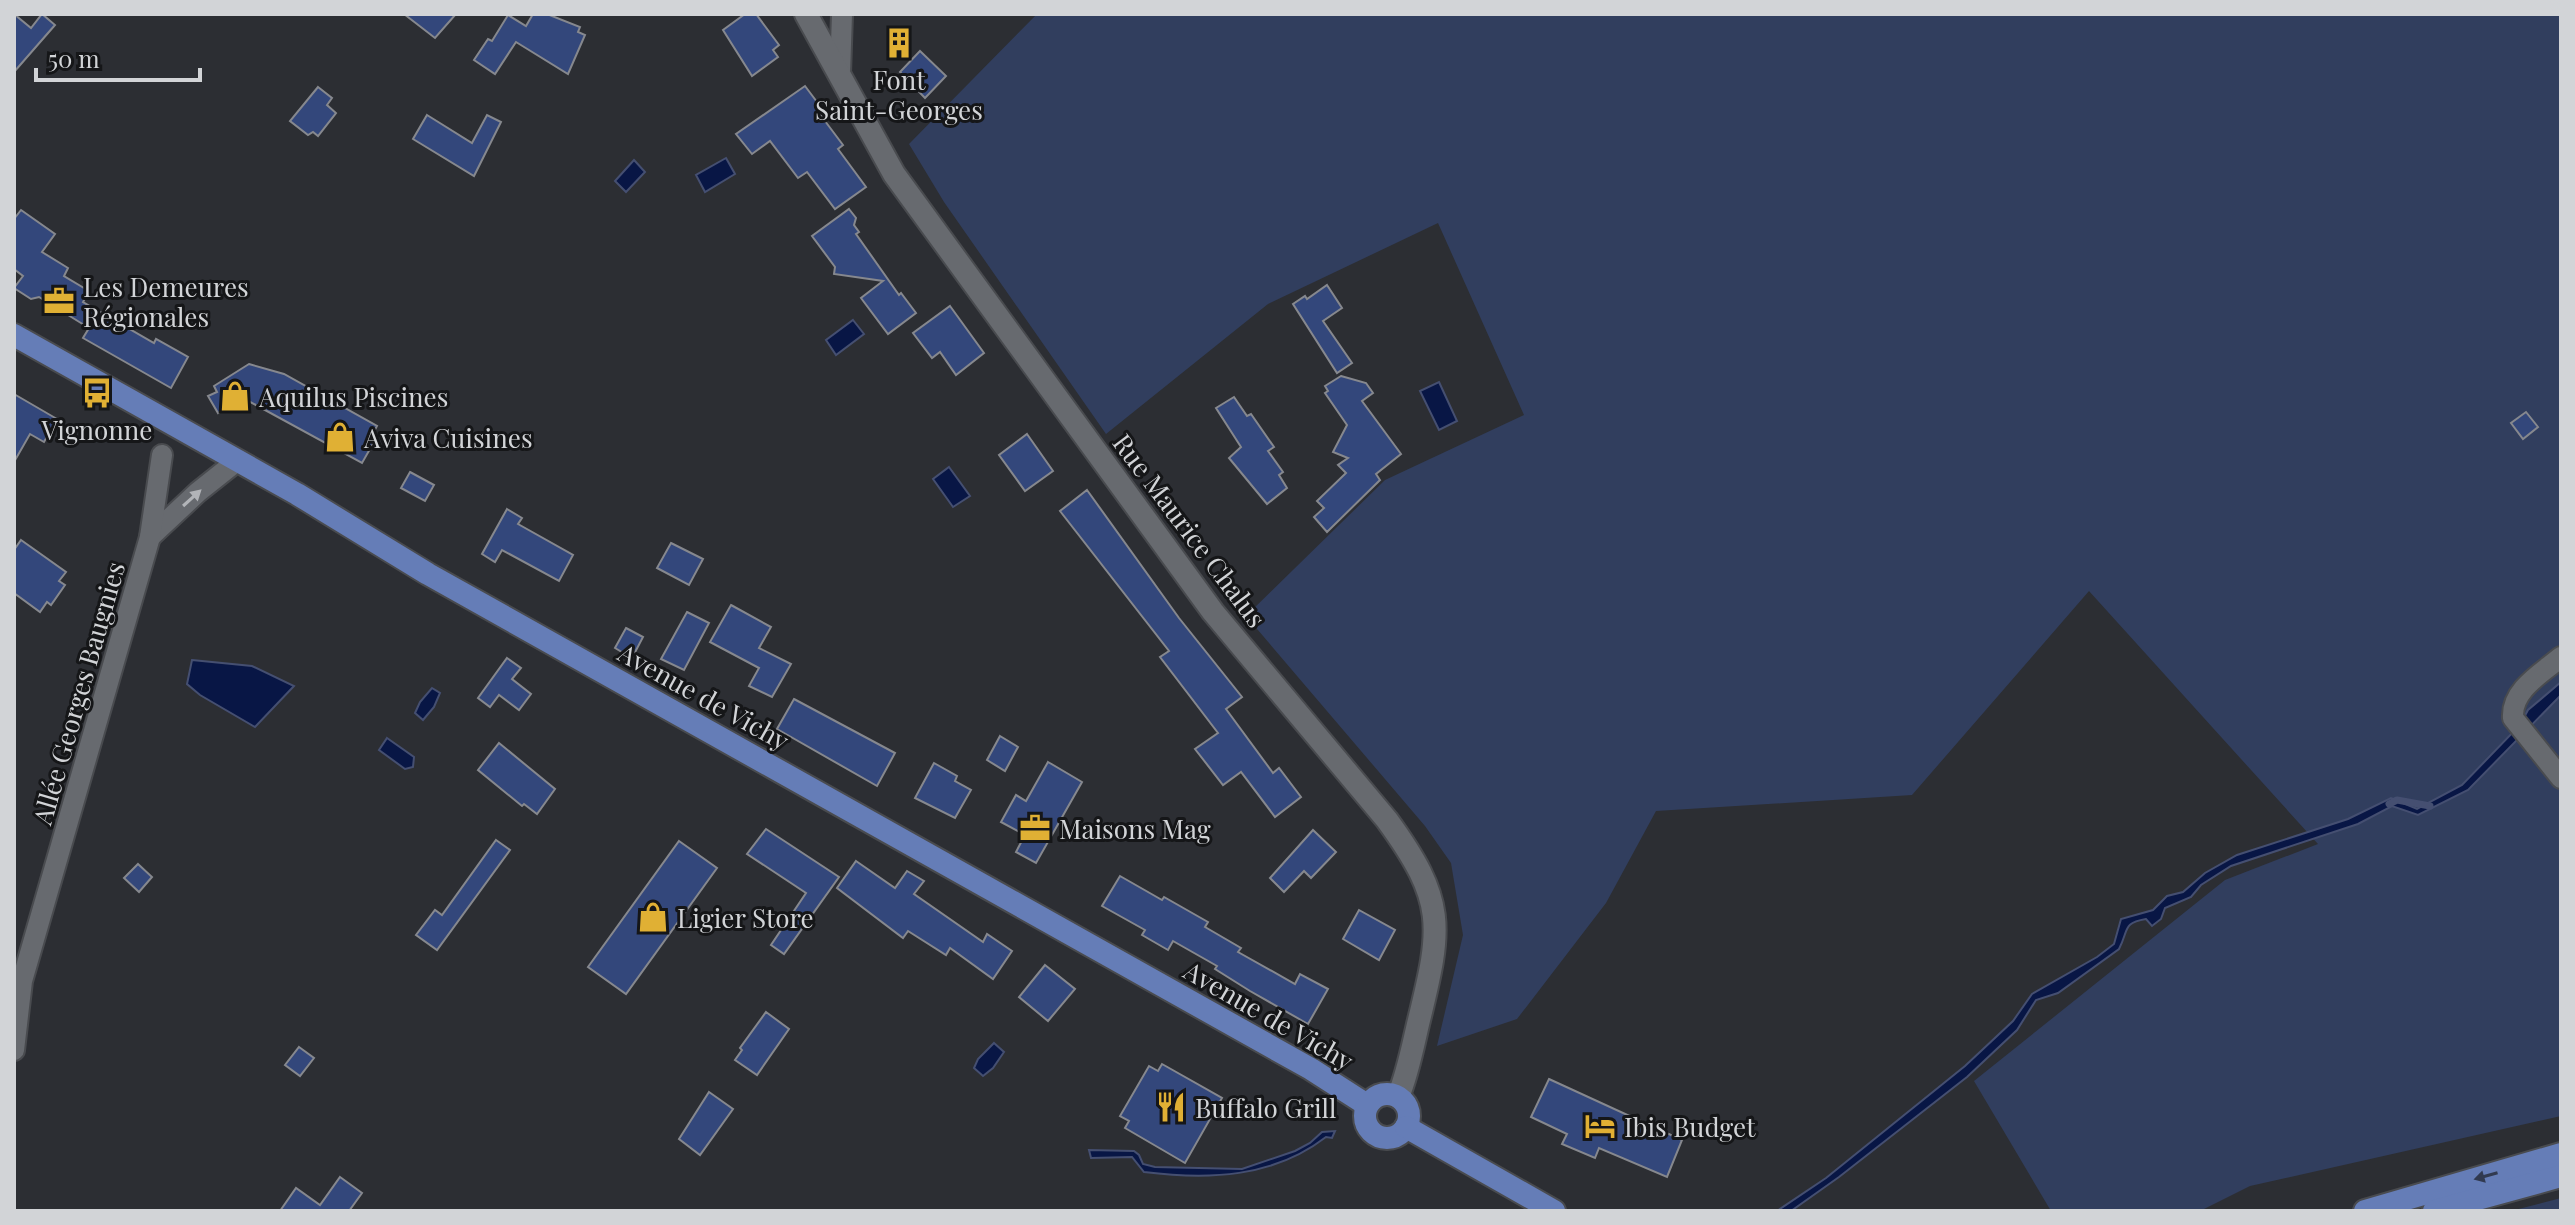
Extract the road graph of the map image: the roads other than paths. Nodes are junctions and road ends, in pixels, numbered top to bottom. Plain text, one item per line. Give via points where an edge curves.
1 (806, 14) edge
2 (842, 14) edge
3 (840, 74) junction
4 (14, 335) edge
5 (162, 455) dead end
6 (237, 461) junction
7 (150, 537) junction
8 (2561, 657) edge
9 (2561, 778) edge
10 (14, 1050) edge
11 (1398, 1097) junction
12 (1367, 1105) junction
13 (1406, 1127) junction
14 (2561, 1154) edge
15 (2561, 1176) edge
16 (1551, 1210) edge
17 (2365, 1211) edge
18 (2434, 1211) edge

1 - 3 street, Rue Maurice Chalus
2 - 3 street
3 - 11 street, Rue Maurice Chalus via 894,174 1213,612 1412,854 1436,920 1434,957
4 - 6 main road, Avenue de Vichy
5 - 7 street, Allée Georges Baugnies
7 -> 6 street, Allée Georges Baugnies
6 - 12 main road, Avenue de Vichy
7 - 10 street, Allée Georges Baugnies via 22,981
8 - 9 street via 2521,691 2512,706 2513,718
11 - 12 main road via 1380,1095
11 - 13 main road via 1408,1110
12 - 13 main road via 1365,1122 1376,1136 1393,1138
13 - 16 main road
14 -> 17 main road
15 - 18 main road

